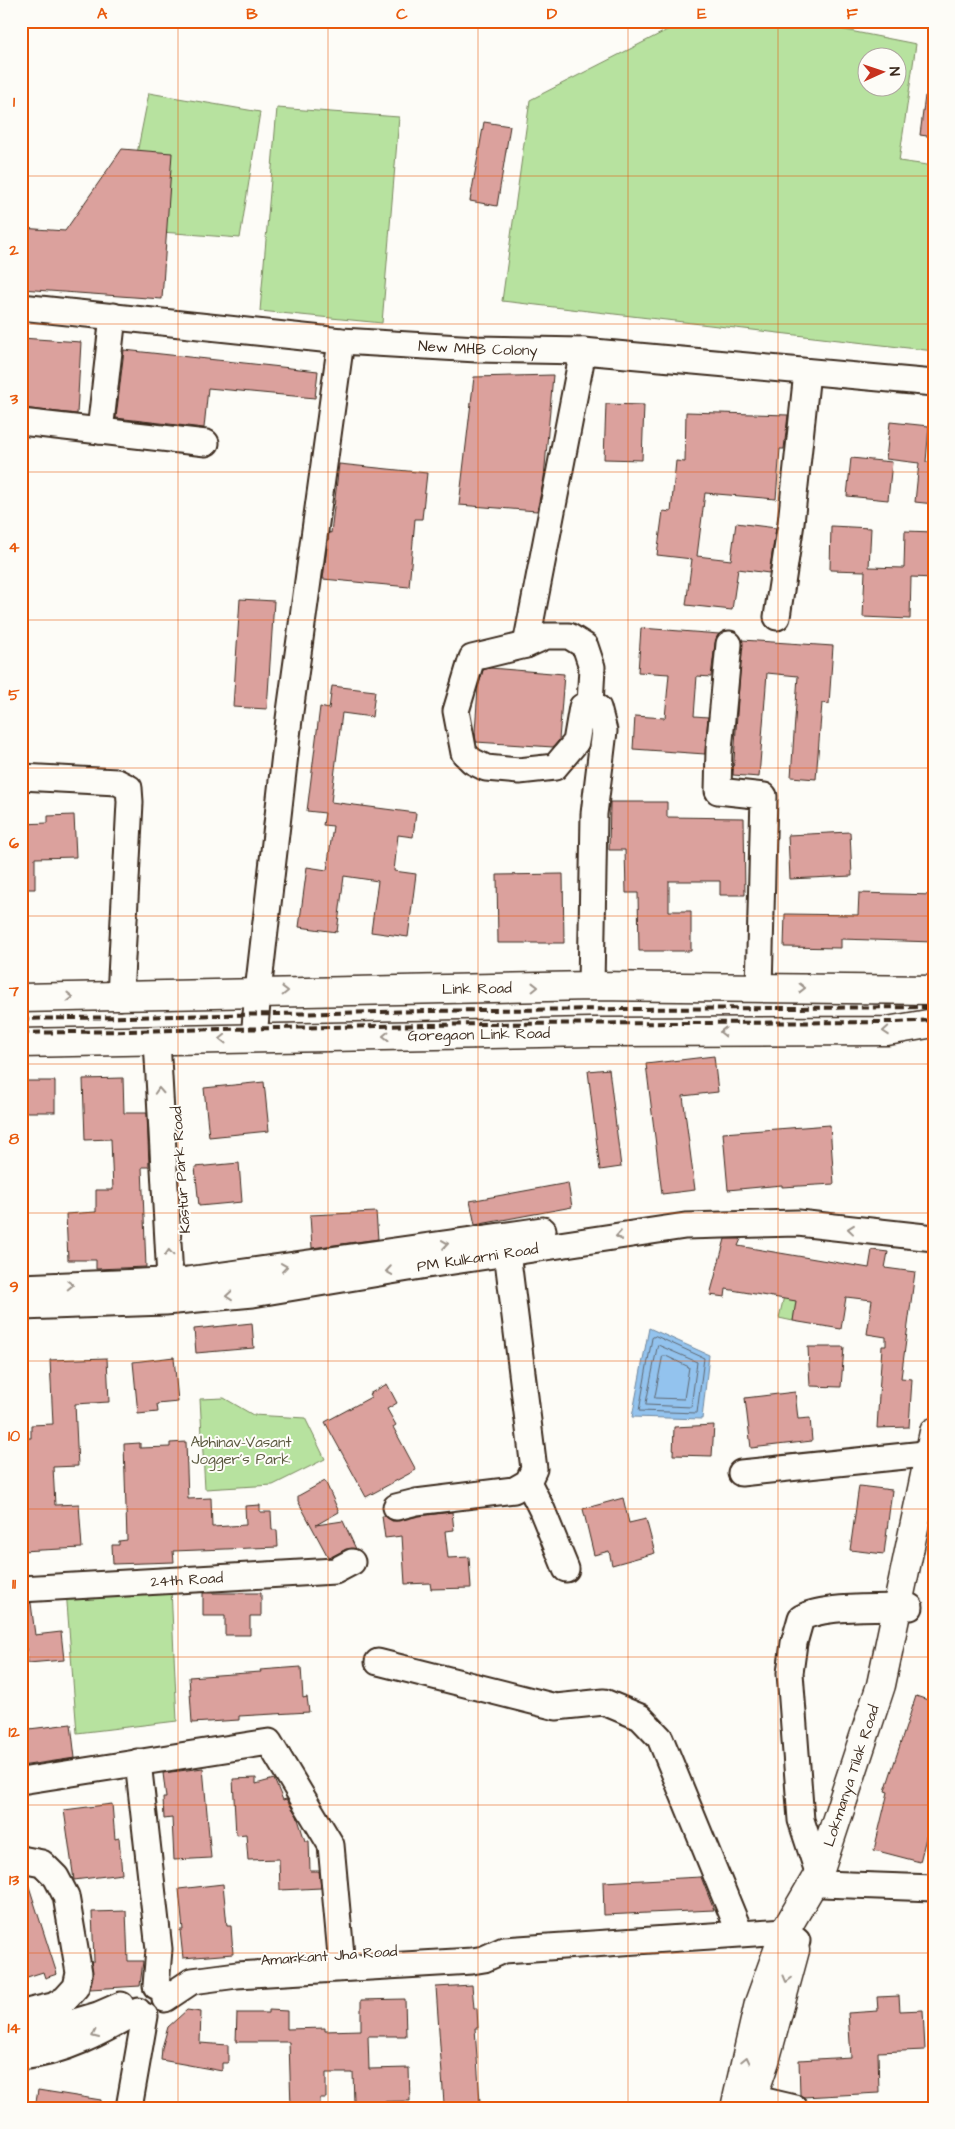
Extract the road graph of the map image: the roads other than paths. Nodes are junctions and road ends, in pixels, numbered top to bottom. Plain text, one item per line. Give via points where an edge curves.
1 (21, 307) edge
2 (114, 316) junction
3 (341, 341) junction
4 (583, 351) junction
5 (808, 372) junction
6 (934, 383) edge
7 (21, 422) edge
8 (100, 431) junction
9 (206, 443) dead end
10 (777, 617) dead end
11 (729, 644) dead end
12 (526, 645) junction
13 (590, 704) junction
14 (21, 777) edge
15 (591, 986) junction
16 (759, 988) junction
17 (934, 990) edge
18 (258, 992) junction
19 (120, 997) junction
20 (21, 998) edge
21 (934, 1023) edge
22 (254, 1038) junction
23 (165, 1040) junction
24 (21, 1044) edge
25 (934, 1226) edge
26 (934, 1238) edge
27 (506, 1244) junction
28 (21, 1287) edge
29 (179, 1291) junction
30 (21, 1307) edge
31 (933, 1446) edge
32 (741, 1473) dead end
33 (528, 1482) junction
34 (934, 1498) edge
35 (396, 1507) dead end
36 (352, 1562) dead end
37 (566, 1569) dead end
38 (21, 1590) edge
39 (903, 1607) junction
40 (378, 1662) dead end
41 (138, 1762) junction
42 (21, 1781) edge
43 (21, 1859) edge
44 (821, 1879) junction
45 (934, 1888) edge
46 (740, 1934) junction
47 (791, 1936) junction
48 (504, 1950) junction
49 (341, 1955) junction
50 (161, 1992) junction
51 (139, 2009) junction
52 (21, 2016) edge
53 (21, 2038) edge
54 (21, 2057) edge
55 (746, 2104) edge
56 (129, 2108) edge
57 (795, 2108) edge

1 - 2 street, New MHB Colony
2 - 3 street, New MHB Colony
2 - 8 street
3 - 4 street, New MHB Colony
3 - 18 street via 289,719
4 - 5 street, New MHB Colony
4 - 12 street
5 - 6 street, New MHB Colony
5 - 10 street
7 - 8 street
8 - 9 street
11 - 16 street via 718,791 764,796
12 - 13 street via 546,636 569,636 585,646 592,668
12 - 13 street via 472,658 456,711 464,753 472,761 486,768 519,771 555,767 576,742 582,707
13 - 15 street via 598,708 604,731 594,814
14 - 19 street via 117,782 129,788
15 - 16 main road, Link Road
18 -> 15 main road, Link Road
16 -> 17 main road, Link Road
18 - 19 main road, Link Road
18 - 22 street
20 -> 19 main road, Link Road
21 -> 22 main road, Goregaon Link Road via 887,1031
22 -> 23 main road, Goregaon Link Road
23 - 24 main road, Goregaon Link Road
23 - 29 street, Kastur Park Road
25 - 27 street, PM Kulkarni Road via 858,1213 801,1208 699,1210
26 -> 27 street, PM Kulkarni Road via 798,1223 685,1226
27 - 29 street, PM Kulkarni Road
27 - 33 street via 534,1469
28 -> 29 street, PM Kulkarni Road
29 - 30 street, PM Kulkarni Road
31 - 32 street
31 - 39 main road, Lokmanya Tilak Road
33 - 35 street via 514,1490
33 - 37 street
34 - 39 main road, Lokmanya Tilak Road
36 - 38 street, 24th Road via 334,1571
39 - 44 main road, Lokmanya Tilak Road via 887,1715
39 - 44 street via 823,1611 801,1618 790,1673 801,1820
40 - 46 street via 556,1707 604,1702 640,1717 660,1738
41 - 42 street
41 - 49 street via 270,1742 331,1845
41 - 50 street
43 - 52 street via 42,1863 56,1877 66,1896 79,1973 76,1987 65,1999
44 - 45 street
44 - 47 main road, Lokmanya Tilak Road
46 - 47 street, Amarkant Jha Road
46 - 48 street, Amarkant Jha Road
47 - 55 main road, Lokmanya Tilak Road via 765,2061
48 - 49 street, Amarkant Jha Road via 483,1944
48 - 50 street, Amarkant Jha Road via 472,1961 280,1972 192,1981
49 - 50 street, Amarkant Jha Road via 191,1968
50 - 51 street via 163,2006 159,2012 153,2015
51 - 53 street via 98,2015
51 -> 54 street via 81,2041 37,2056
51 - 56 street
55 - 57 street

